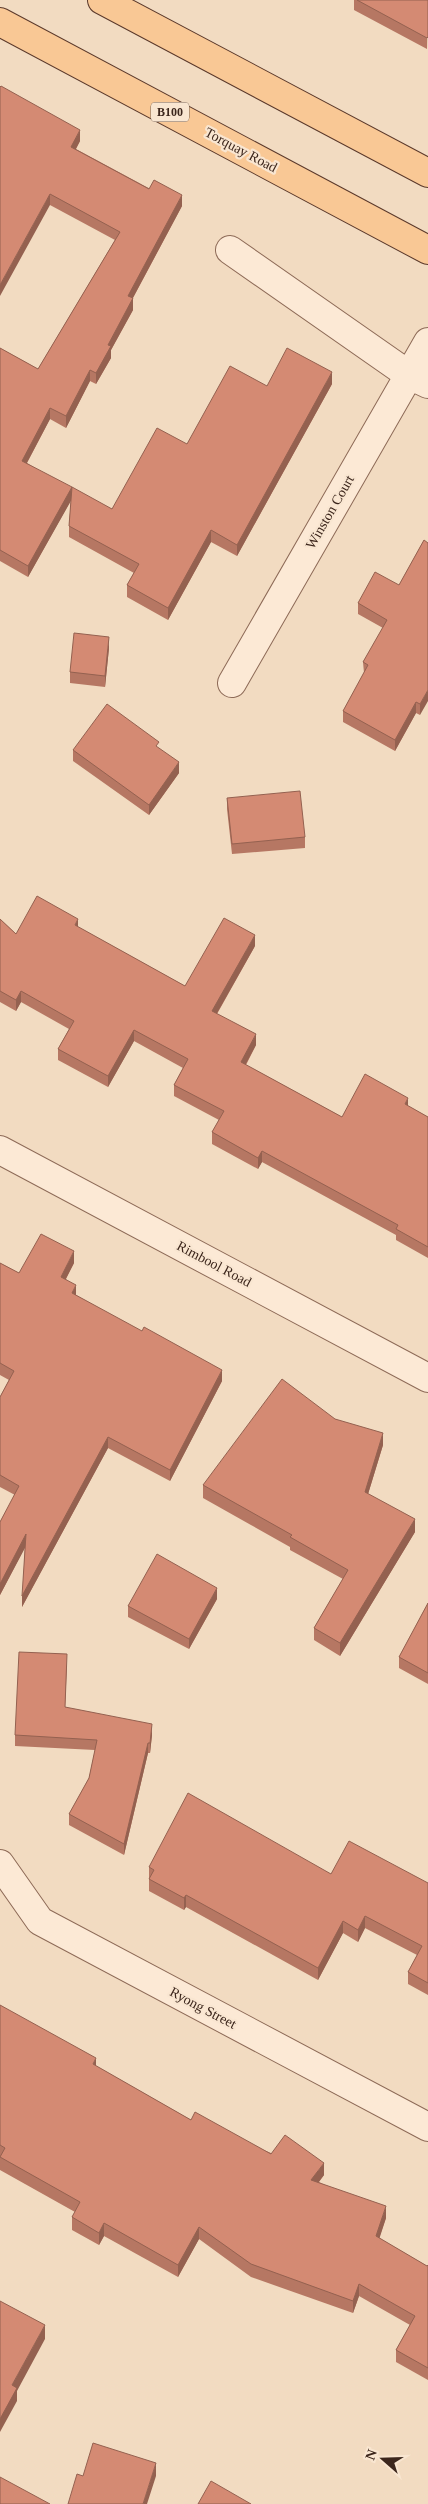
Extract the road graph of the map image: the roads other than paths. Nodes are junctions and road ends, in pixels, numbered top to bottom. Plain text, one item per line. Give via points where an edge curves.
1 (102, 0) edge
2 (0, 22) edge
3 (428, 172) edge
4 (230, 250) dead end
5 (428, 250) edge
6 (428, 342) edge
7 (418, 380) edge
8 (232, 683) dead end
9 (0, 1150) edge
10 (428, 1378) edge
11 (0, 1864) edge
12 (428, 2127) edge

1 - 3 main road
2 - 5 main road, Torquay Road / B100
4 - 7 street
6 - 7 street, Winston Court
7 - 8 street, Winston Court
9 - 10 street, Rimbool Road
11 - 12 street, Ryong Street via 40,1921

